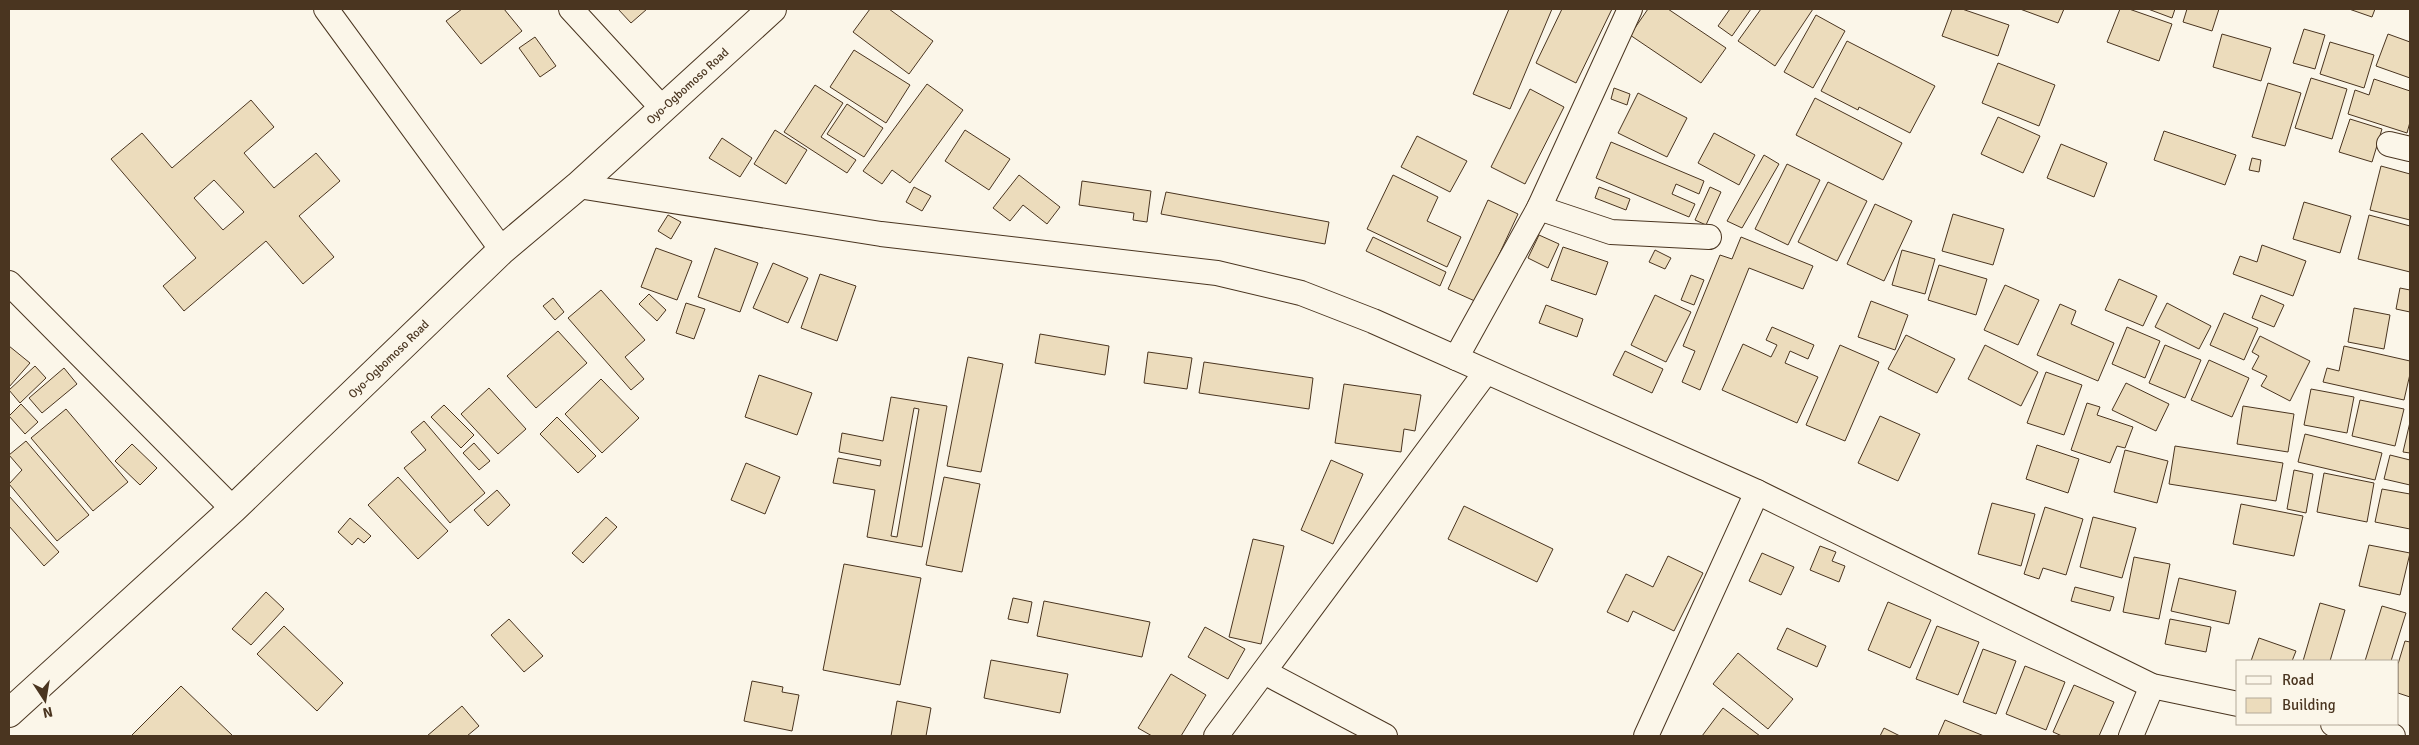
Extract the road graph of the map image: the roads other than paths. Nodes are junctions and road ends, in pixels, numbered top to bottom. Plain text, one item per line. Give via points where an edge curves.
1 (326, 9) edge
2 (571, 9) edge
3 (772, 9) edge
4 (1630, 9) edge
5 (663, 109) junction
6 (578, 186) junction
7 (1539, 208) junction
8 (1709, 237) dead end
9 (502, 250) junction
10 (9, 283) edge
11 (1456, 358) junction
12 (1486, 372) junction
13 (1757, 492) junction
14 (233, 508) junction
15 (1264, 672) junction
16 (2152, 686) junction
17 (2236, 704) edge
18 (9, 713) edge
19 (2339, 725) edge
20 (1216, 736) edge
21 (1385, 736) edge
22 (1646, 736) edge
23 (2130, 736) edge
24 (2393, 736) edge

1 - 9 street
2 - 5 street
3 - 5 highway, Oyo-Ogbomoso Road
4 - 7 street
5 - 6 highway, Oyo-Ogbomoso Road
6 - 9 highway, Oyo-Ogbomoso Road
6 - 11 street via 882,234 1217,273 1301,293
7 - 8 street via 1611,232
7 - 11 street
9 - 14 highway, Oyo-Ogbomoso Road
10 - 14 street
11 - 12 street
12 - 13 street
12 - 15 street
13 - 16 street
13 - 22 street
14 - 18 highway, Oyo-Ogbomoso Road
15 - 20 street
15 - 21 street
16 - 17 street
16 - 23 street
19 - 24 street

